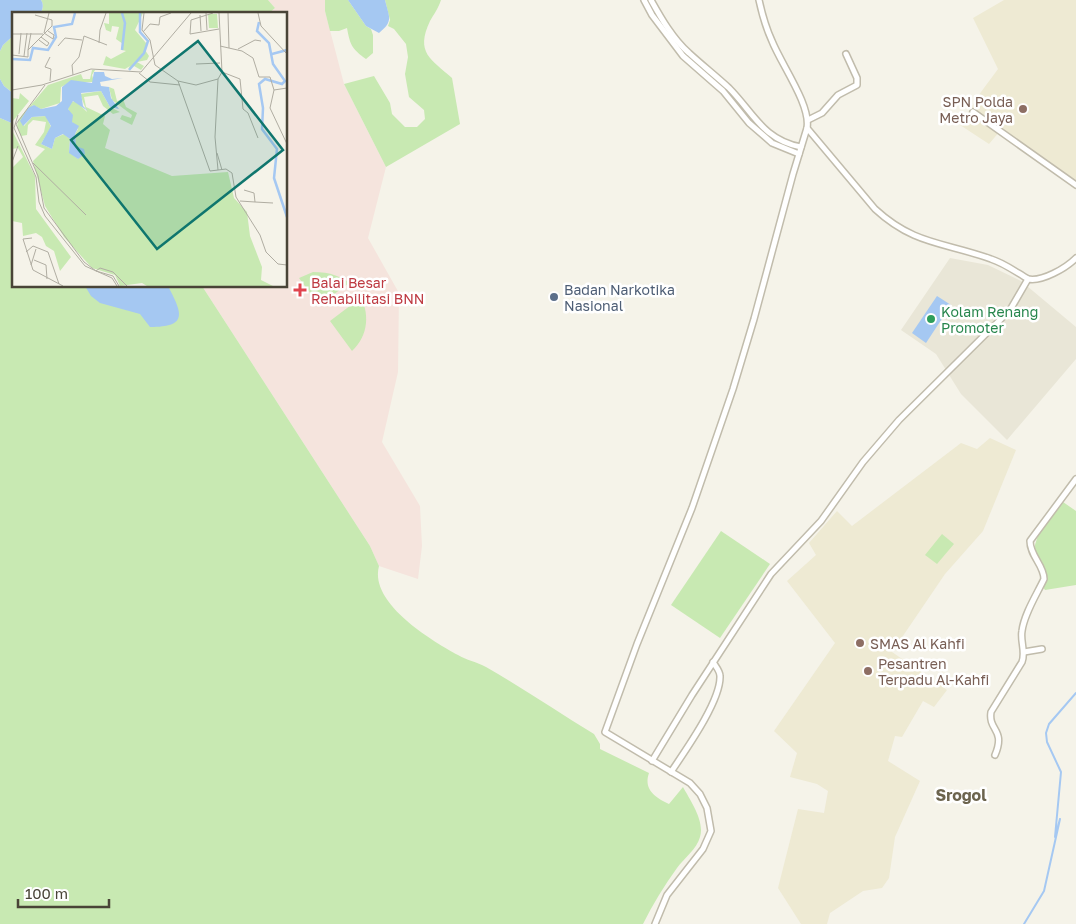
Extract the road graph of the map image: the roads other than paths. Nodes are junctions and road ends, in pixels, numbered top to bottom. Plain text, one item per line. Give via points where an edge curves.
1 (644, 0) edge
2 (651, 0) edge
3 (759, 0) edge
4 (846, 54) dead end
5 (732, 96) junction
6 (973, 112) dead end
7 (808, 120) junction
8 (807, 128) junction
9 (801, 147) junction
10 (799, 154) junction
11 (1076, 185) edge
12 (1076, 258) edge
13 (1028, 279) junction
14 (1076, 479) edge
15 (1042, 649) dead end
16 (1024, 652) junction
17 (713, 662) junction
18 (995, 755) dead end
19 (652, 761) junction
20 (671, 772) junction
21 (655, 924) edge

1 - 5 street via 683,56
2 - 5 street via 687,52
3 - 7 street via 771,40
4 - 7 street via 858,79 857,85 838,95 822,113
5 - 9 street via 769,134
5 - 10 street via 749,123 765,138
6 - 11 street
7 - 8 street
8 - 9 street
8 - 13 street via 875,208 896,226 929,242 991,259
9 - 10 street
10 - 19 street via 754,319 700,484 605,732
12 - 13 street via 1043,278
13 - 17 street via 1010,310 909,410 867,457 821,521 771,574
14 - 16 street via 1030,541 1044,579 1023,624
15 - 16 street
16 - 18 street via 1022,662 991,712 1000,741
17 - 19 street
17 - 20 street via 720,673 718,692
19 - 20 street
20 - 21 street via 700,794 707,808 711,831 703,850 667,895

